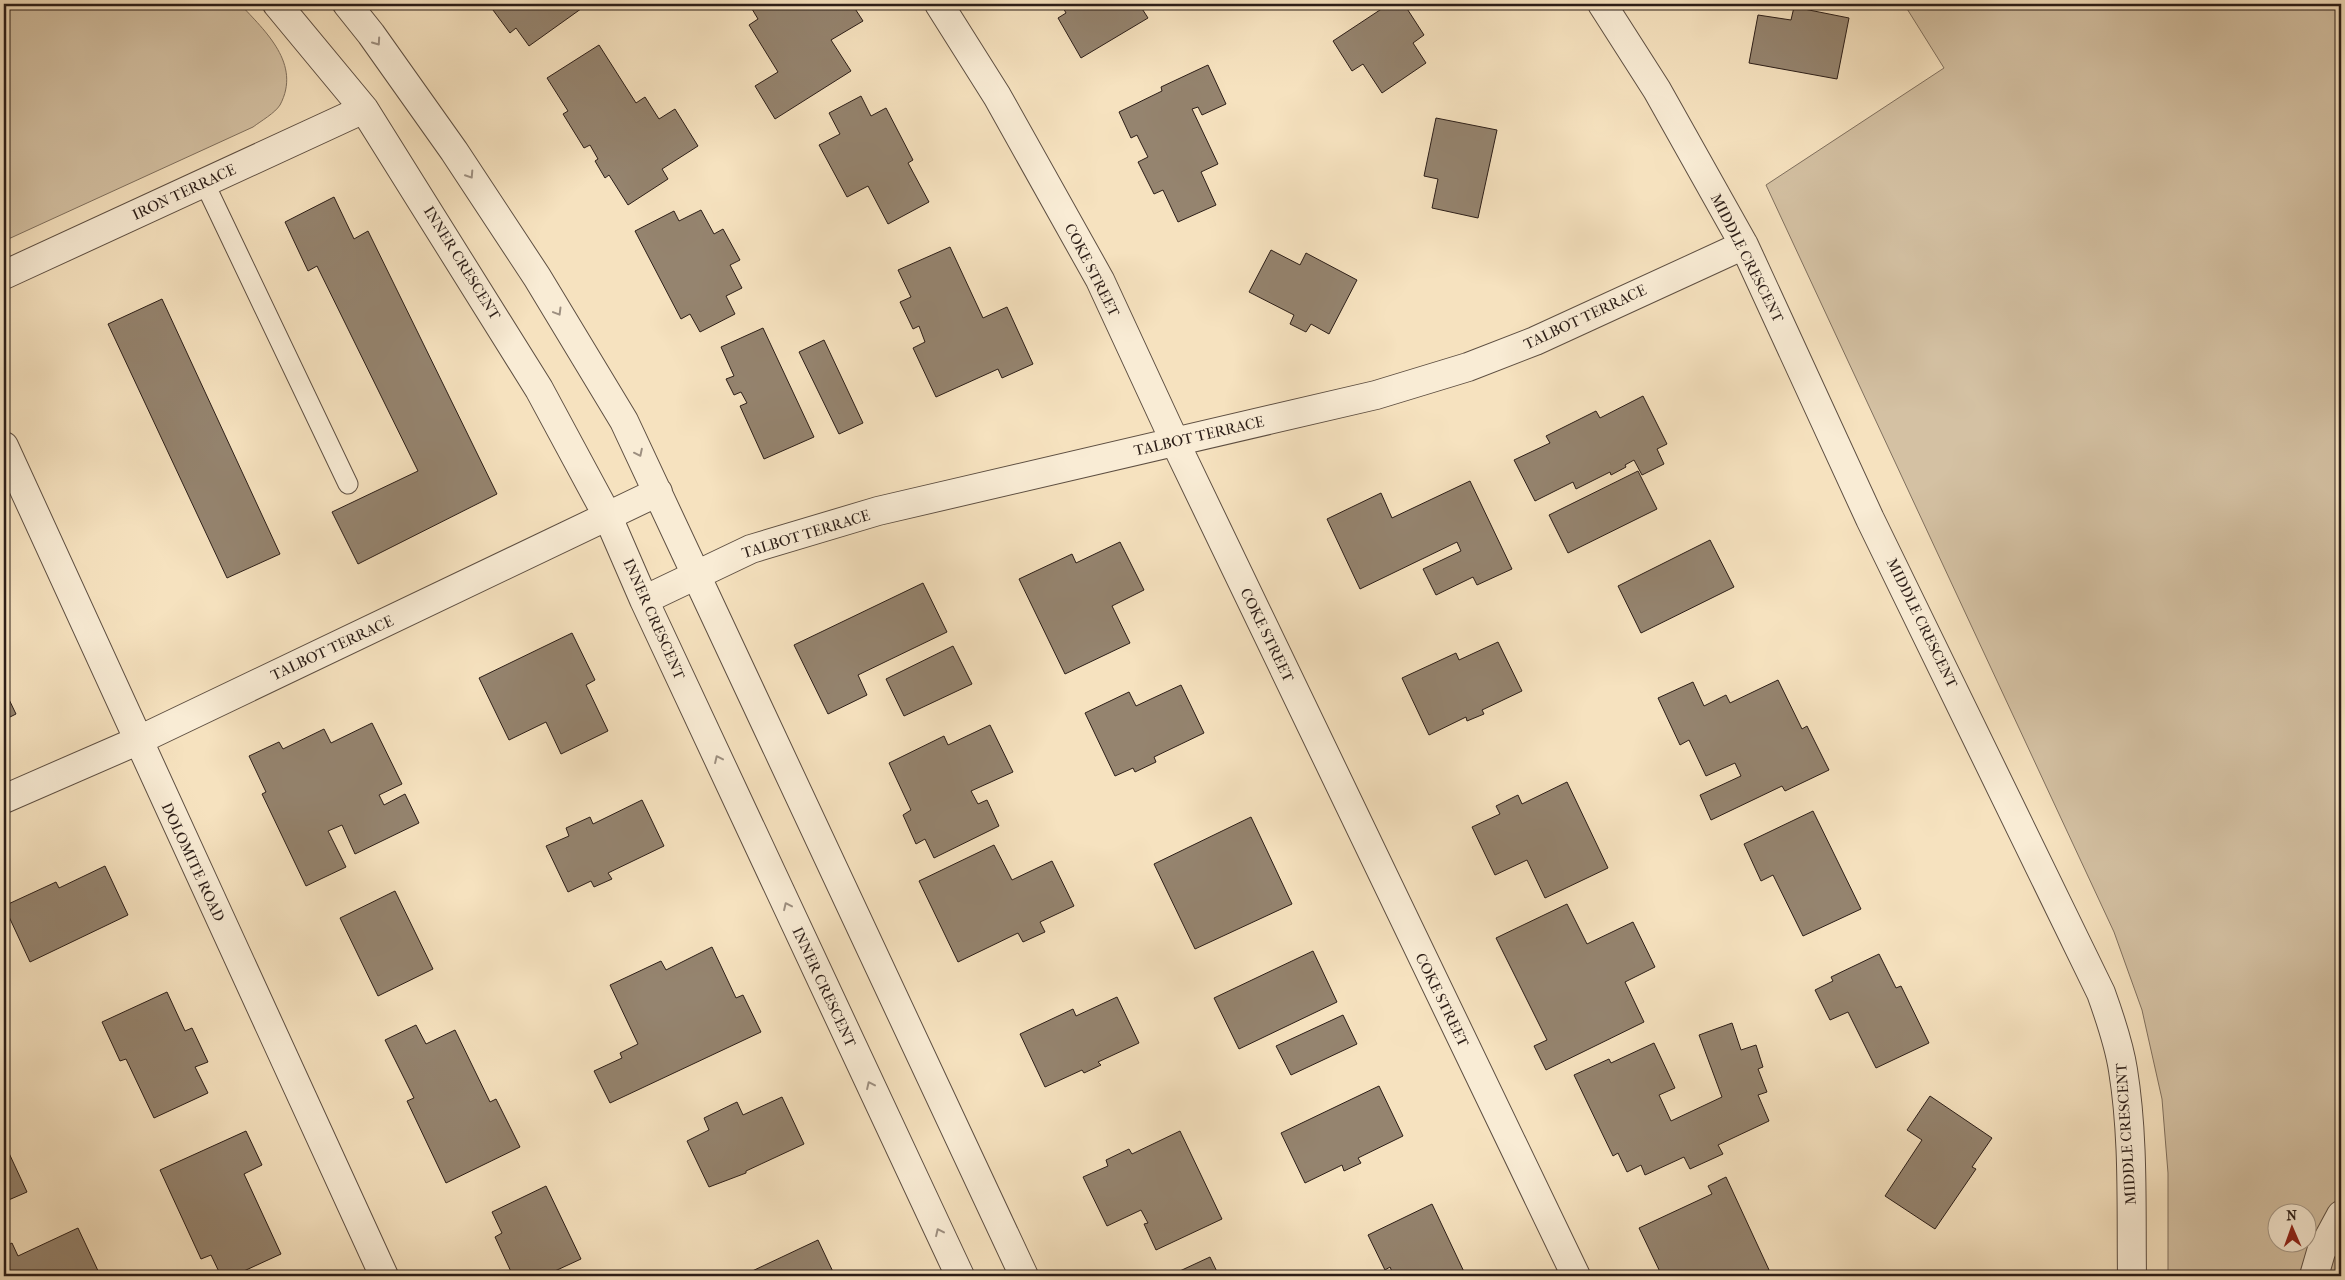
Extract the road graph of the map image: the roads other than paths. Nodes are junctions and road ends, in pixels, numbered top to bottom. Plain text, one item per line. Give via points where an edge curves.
1 (277, 4) edge
2 (347, 4) edge
3 (939, 4) edge
4 (1602, 4) edge
5 (364, 109) junction
6 (204, 182) junction
7 (1744, 245) junction
8 (4, 275) edge
9 (1175, 442) junction
10 (4, 446) edge
11 (348, 484) dead end
12 (658, 492) junction
13 (608, 517) junction
14 (696, 573) junction
15 (644, 600) junction
16 (137, 741) junction
17 (4, 799) edge
18 (2341, 1215) edge
19 (384, 1276) edge
20 (960, 1276) edge
21 (1024, 1276) edge
22 (1576, 1276) edge
23 (2132, 1276) edge
24 (2314, 1276) edge

1 - 5 street, INNER CRESCENT
2 -> 12 street via 454,151 537,277 624,422
3 - 9 street, COKE STREET via 998,96 1100,280
4 - 7 street, MIDDLE CRESCENT via 1658,90
5 - 6 street, IRON TERRACE
5 - 13 street, INNER CRESCENT via 539,389
6 - 8 street, IRON TERRACE
6 - 11 lane
7 - 9 street, TALBOT TERRACE via 1535,341 1468,368 1376,394
7 - 23 street, MIDDLE CRESCENT via 1870,519 2101,993 2123,1070 2130,1152
9 - 14 street, TALBOT TERRACE via 878,512 751,549
9 - 22 street, COKE STREET
10 - 16 street, DOLOMITE ROAD
12 - 13 street, TALBOT TERRACE
12 - 14 street
13 - 15 street, INNER CRESCENT
13 - 16 street, TALBOT TERRACE
14 - 15 street, TALBOT TERRACE
14 - 21 street via 812,828
20 -> 15 street, INNER CRESCENT
16 - 17 street, TALBOT TERRACE
16 - 19 street, DOLOMITE ROAD
18 - 24 street via 2321,1252

